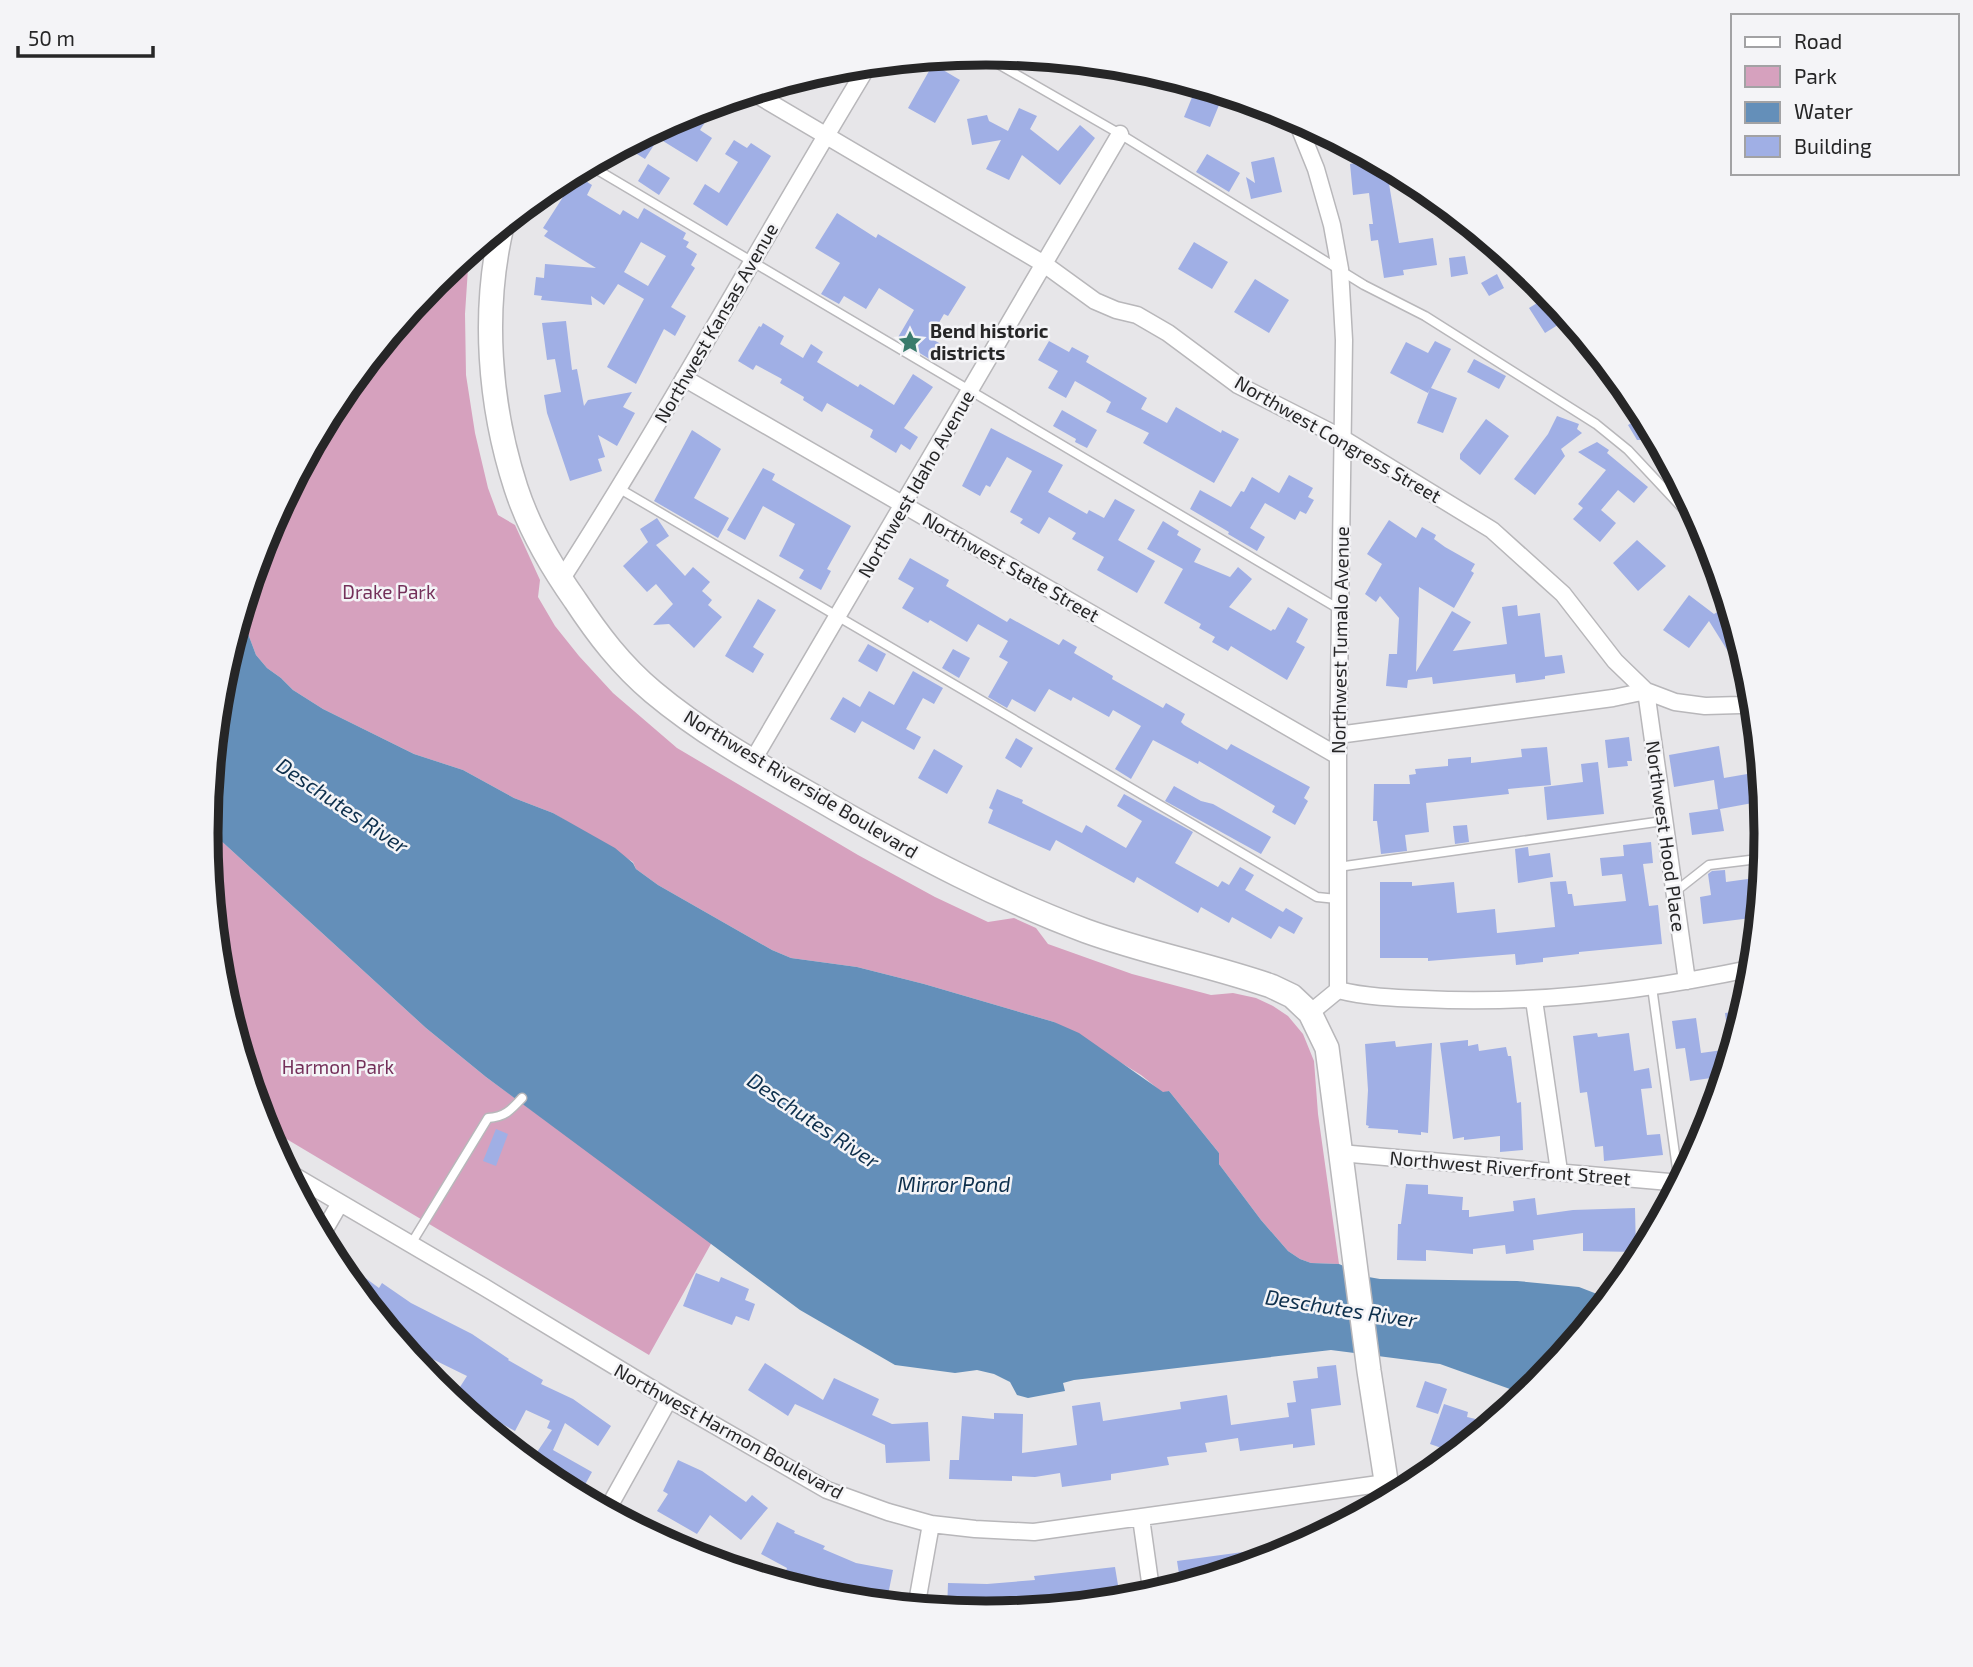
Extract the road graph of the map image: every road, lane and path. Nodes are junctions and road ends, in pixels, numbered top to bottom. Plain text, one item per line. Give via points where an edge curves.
1 (1000, 65) edge
2 (862, 75) edge
3 (763, 99) edge
4 (1301, 132) edge
5 (1120, 134) junction
6 (825, 136) junction
7 (598, 170) edge
8 (498, 241) edge
9 (750, 262) junction
10 (1044, 264) junction
11 (1340, 269) junction
12 (684, 378) junction
13 (971, 389) junction
14 (1342, 438) junction
15 (620, 489) junction
16 (902, 504) junction
17 (1683, 509) edge
18 (561, 580) junction
19 (1340, 609) junction
20 (838, 616) junction
21 (1646, 691) junction
22 (1744, 704) edge
23 (1339, 735) junction
24 (1338, 756) junction
25 (753, 760) junction
26 (1663, 821) junction
27 (1754, 859) edge
28 (1338, 867) junction
29 (1675, 891) junction
30 (1338, 899) junction
31 (1742, 970) edge
32 (1687, 981) junction
33 (1652, 987) junction
34 (1338, 990) junction
35 (1534, 1000) junction
36 (1310, 1013) junction
37 (522, 1098) dead end
38 (1340, 1153) junction
39 (1678, 1169) edge
40 (1559, 1171) junction
41 (300, 1179) edge
42 (1672, 1182) edge
43 (340, 1203) junction
44 (327, 1227) edge
45 (411, 1244) junction
46 (669, 1399) junction
47 (1387, 1490) edge
48 (1382, 1493) edge
49 (611, 1504) edge
50 (1141, 1518) junction
51 (931, 1524) junction
52 (1150, 1584) edge
53 (918, 1599) edge

1 - 5 lane
2 - 6 street, Northwest Kansas Avenue
3 - 6 street, Northwest Congress Street
4 - 11 street, Northwest Tumalo Avenue via 1332,225
5 - 10 street, Northwest Idaho Avenue
5 - 11 lane
6 - 9 street, Northwest Kansas Avenue
6 - 10 street, Northwest Congress Street
7 - 9 lane
8 - 18 street, Northwest Riverside Boulevard via 491,303 495,396 516,490
9 - 12 street, Northwest Kansas Avenue
9 - 13 lane
10 - 13 street, Northwest Idaho Avenue
10 - 14 street, Northwest Congress Street via 1095,301 1137,315 1168,333 1238,385
11 - 14 street, Northwest Tumalo Avenue
11 - 17 lane via 1425,316 1596,424 1628,450
12 - 15 street, Northwest Kansas Avenue
12 - 16 street, Northwest State Street
13 - 16 street, Northwest Idaho Avenue
13 - 19 lane
14 - 19 street, Northwest Tumalo Avenue
14 - 21 street, Northwest Congress Street via 1492,530 1563,594 1615,661
15 - 18 street, Northwest Kansas Avenue
15 - 20 lane
16 - 20 street, Northwest Idaho Avenue
16 - 24 street, Northwest State Street
18 - 25 street, Northwest Riverside Boulevard via 604,644 652,691 701,729
19 - 23 street, Northwest Tumalo Avenue
20 - 25 street, Northwest Idaho Avenue
20 - 30 lane via 1317,897
21 - 22 street, Northwest Congress Street via 1675,702
21 - 23 street
21 - 26 street, Northwest Hood Place
23 - 24 street, Northwest Tumalo Avenue
24 - 28 street, Northwest Tumalo Avenue
25 - 36 street, Northwest Riverside Boulevard via 953,874 1021,906 1135,947 1271,986 1292,996
26 - 28 lane
26 - 29 street, Northwest Hood Place
27 - 29 lane via 1709,865
28 - 30 street, Northwest Tumalo Avenue
29 - 32 street, Northwest Hood Place
30 - 34 street, Northwest Tumalo Avenue
31 - 32 street
32 - 33 street
33 - 35 street
33 - 39 lane
34 - 35 street via 1366,996
34 - 36 street
35 - 40 street
36 - 38 street via 1327,1048
37 - 45 lane via 501,1117 488,1118
38 - 40 street, Northwest Riverfront Street
38 - 47 street
40 - 42 street, Northwest Riverfront Street
41 - 43 street, Northwest Harmon Boulevard
43 - 44 street
43 - 45 street, Northwest Harmon Boulevard
45 - 46 street, Northwest Harmon Boulevard
46 - 49 street
46 - 51 street, Northwest Harmon Boulevard via 827,1490
48 - 50 street, Northwest Harmon Boulevard
50 - 51 street, Northwest Harmon Boulevard via 1034,1532
50 - 52 street
51 - 53 street

